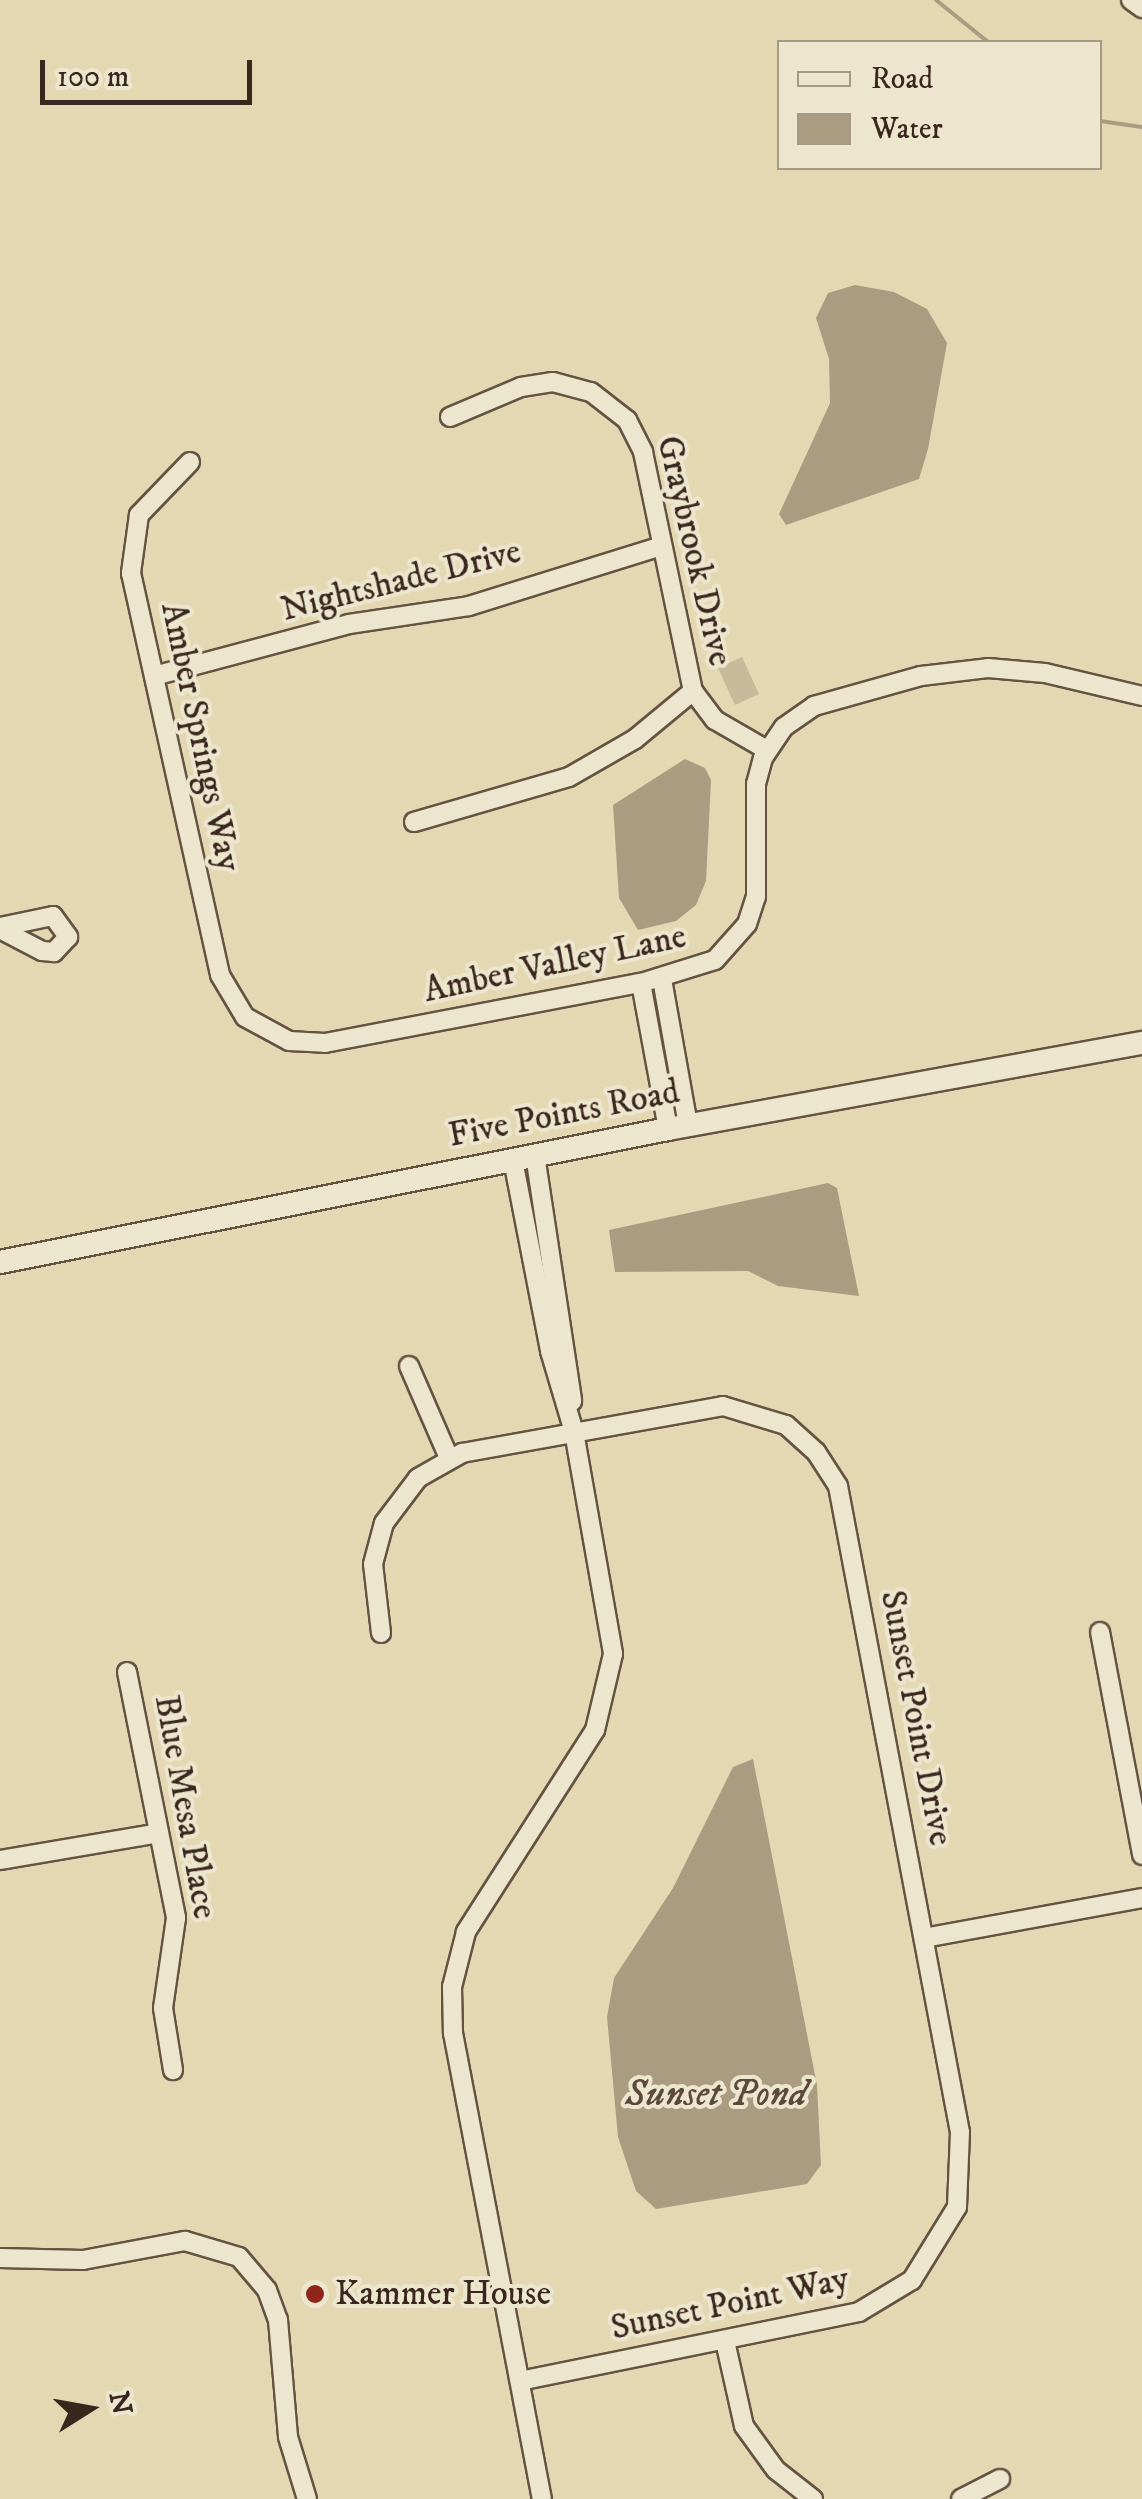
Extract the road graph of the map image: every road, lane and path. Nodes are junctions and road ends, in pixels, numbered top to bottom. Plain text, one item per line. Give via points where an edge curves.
1 (1131, 0) edge
2 (1142, 8) edge
3 (450, 417) dead end
4 (190, 462) dead end
5 (662, 546) junction
6 (154, 676) junction
7 (692, 691) junction
8 (1142, 696) edge
9 (767, 750) junction
10 (414, 822) dead end
11 (662, 979) junction
12 (642, 983) junction
13 (263, 1030) joint
14 (1142, 1044) edge
15 (678, 1127) junction
16 (524, 1158) junction
17 (0, 1262) edge
18 (409, 1366) dead end
19 (574, 1432) junction
20 (450, 1458) junction
21 (381, 1632) dead end
22 (1100, 1632) dead end
23 (127, 1672) dead end
24 (159, 1833) junction
25 (1142, 1855) edge
26 (0, 1860) edge
27 (1142, 1898) edge
28 (924, 1938) junction
29 (173, 2070) dead end
30 (0, 2258) edge
31 (942, 2258) joint
32 (725, 2341) junction
33 (520, 2381) junction
34 (1000, 2479) dead end
35 (308, 2499) edge
36 (542, 2499) edge
37 (812, 2499) edge
38 (962, 2499) edge

1 - 2 street
3 - 5 street, Graybrook Drive via 540,383 570,385 606,400 641,445
4 - 6 street, Amber Springs Way via 148,500 131,541 131,574
5 - 6 street, Nightshade Drive via 469,606 350,624
5 - 7 street, Graybrook Drive
6 - 13 street, Amber Springs Way via 220,976 236,1007
7 - 9 street, Graybrook Drive via 715,720
7 - 10 street via 635,739 569,777
8 - 9 street via 1022,670 944,672 814,706 784,726
9 - 11 street, Amber Valley Lane via 756,784 757,879 750,920 715,960
11 - 12 street, Amber Valley Lane
11 - 15 street
12 - 13 street, Amber Valley Lane via 325,1043 289,1041
12 - 15 street
14 - 15 street, Five Points Road
15 - 16 street, Five Points Road
16 - 17 street, Five Points Road
16 - 19 street via 568,1345
18 - 20 street
19 - 20 street, Sunset Point Drive
19 - 28 street, Sunset Point Drive via 723,1406 766,1415 816,1452 843,1505
19 - 33 street via 613,1626 607,1702 587,1747 466,1932 452,1988 452,2033
20 - 21 street via 404,1492 379,1534 372,1586
22 - 25 street
23 - 24 street, Blue Mesa Place
24 - 26 street
24 - 29 street, Blue Mesa Place via 176,1928 163,2008
27 - 28 street
28 - 31 street, Sunset Point Drive via 964,2160
30 - 35 street via 83,2260 185,2241 239,2257 268,2290 278,2320 288,2436
31 - 32 street, Sunset Point Way via 896,2294 859,2312
32 - 33 street, Sunset Point Way
32 - 37 street via 744,2426 776,2470
33 - 36 street
34 - 38 street

